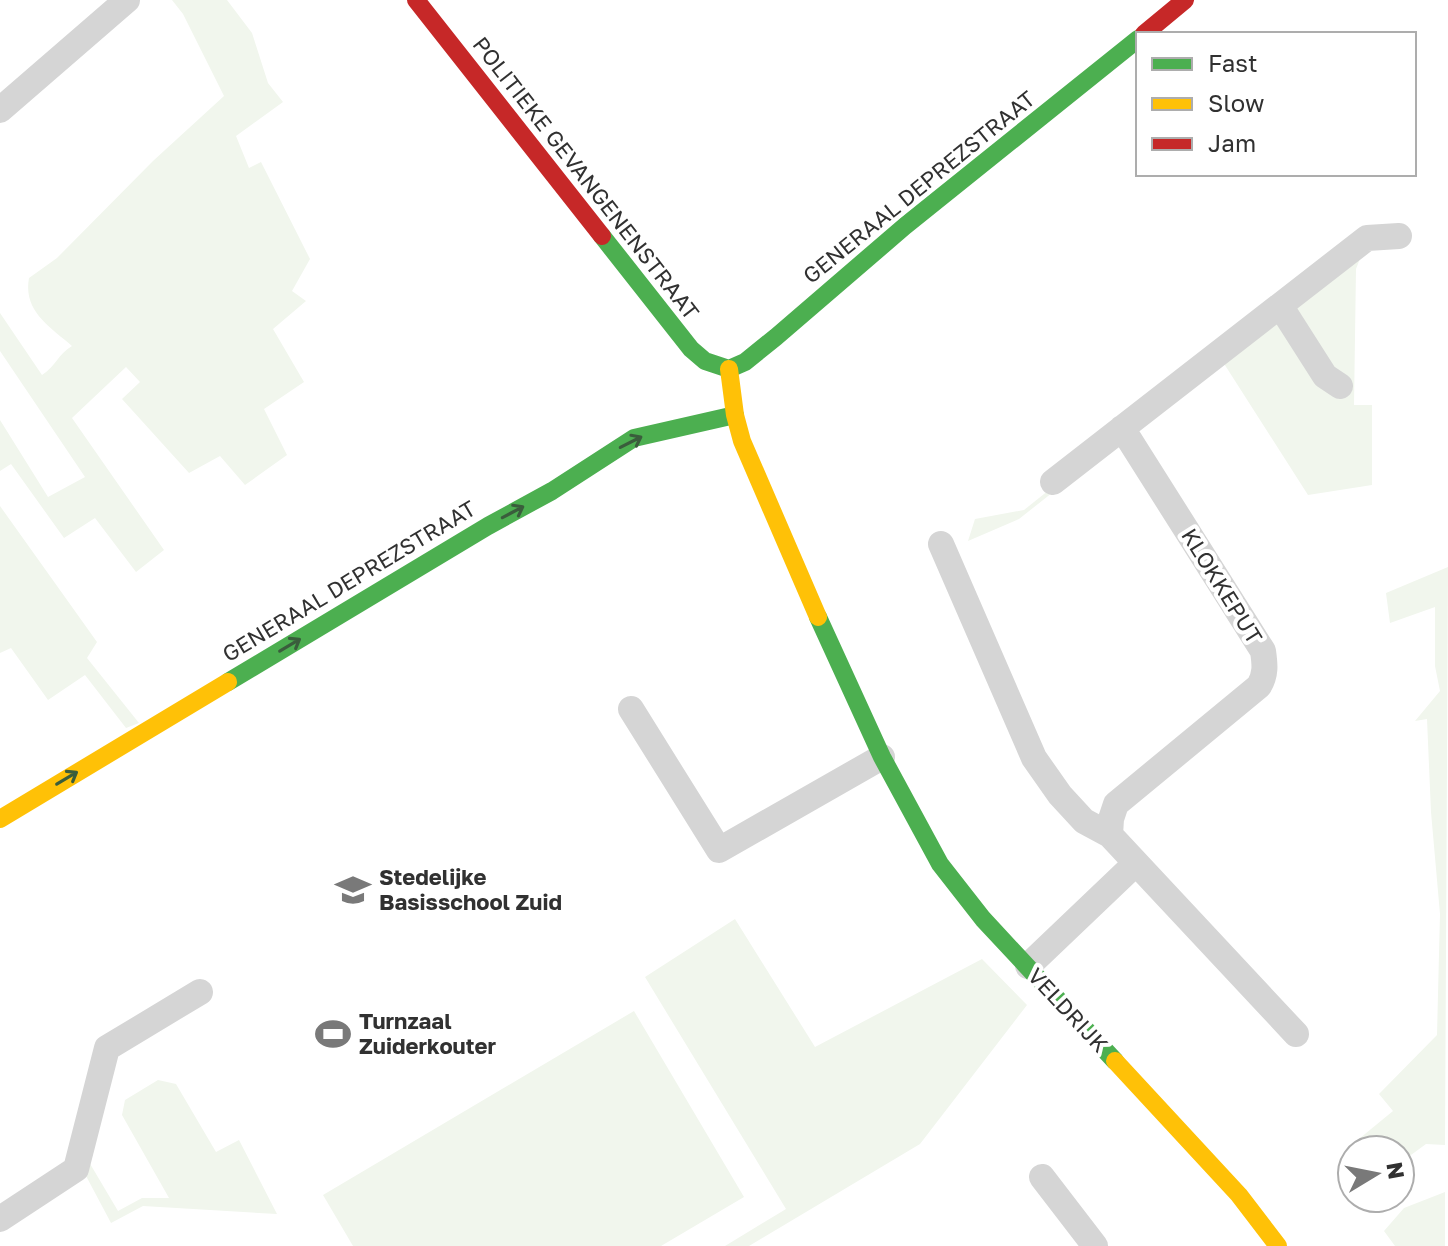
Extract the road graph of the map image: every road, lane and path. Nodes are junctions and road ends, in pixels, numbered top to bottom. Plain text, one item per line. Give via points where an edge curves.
1 (127, 0) edge
2 (416, 0) edge
3 (1185, 0) edge
4 (1146, 32) edge
5 (1136, 41) edge
6 (0, 110) edge
7 (1399, 236) dead end
8 (1281, 307) junction
9 (729, 369) junction
10 (1340, 386) dead end
11 (735, 415) junction
12 (1122, 428) junction
13 (1053, 482) dead end
14 (941, 544) dead end
15 (631, 709) dead end
16 (882, 757) junction
17 (0, 819) edge
18 (1110, 835) junction
19 (1136, 863) junction
20 (1028, 966) junction
21 (200, 992) dead end
22 (1296, 1034) dead end
23 (1042, 1177) dead end
24 (0, 1219) edge
25 (1095, 1246) edge
26 (1278, 1246) edge

1 - 6 street
2 - 9 street, POLITIEKE GEVANGENENSTRAAT via 696,356
3 - 4 street
5 - 9 street, GENERAAL DEPREZSTRAAT via 776,337
7 - 8 street via 1367,238
8 - 10 street via 1325,376
8 - 12 street
9 - 11 street, VELDRIJK
11 - 16 street, VELDRIJK
17 -> 11 street, GENERAAL DEPREZSTRAAT via 634,438
12 - 13 street
12 - 18 street, KLOKKEPUT via 1263,651 1265,668 1259,686 1116,804
14 - 18 street via 1034,758 1084,821
15 - 16 street via 719,850
16 - 20 street, VELDRIJK via 940,864
18 - 19 street
19 - 20 street
19 - 22 street
20 - 26 street, VELDRIJK via 1239,1195
21 - 24 street via 107,1048 76,1169
23 - 25 street

